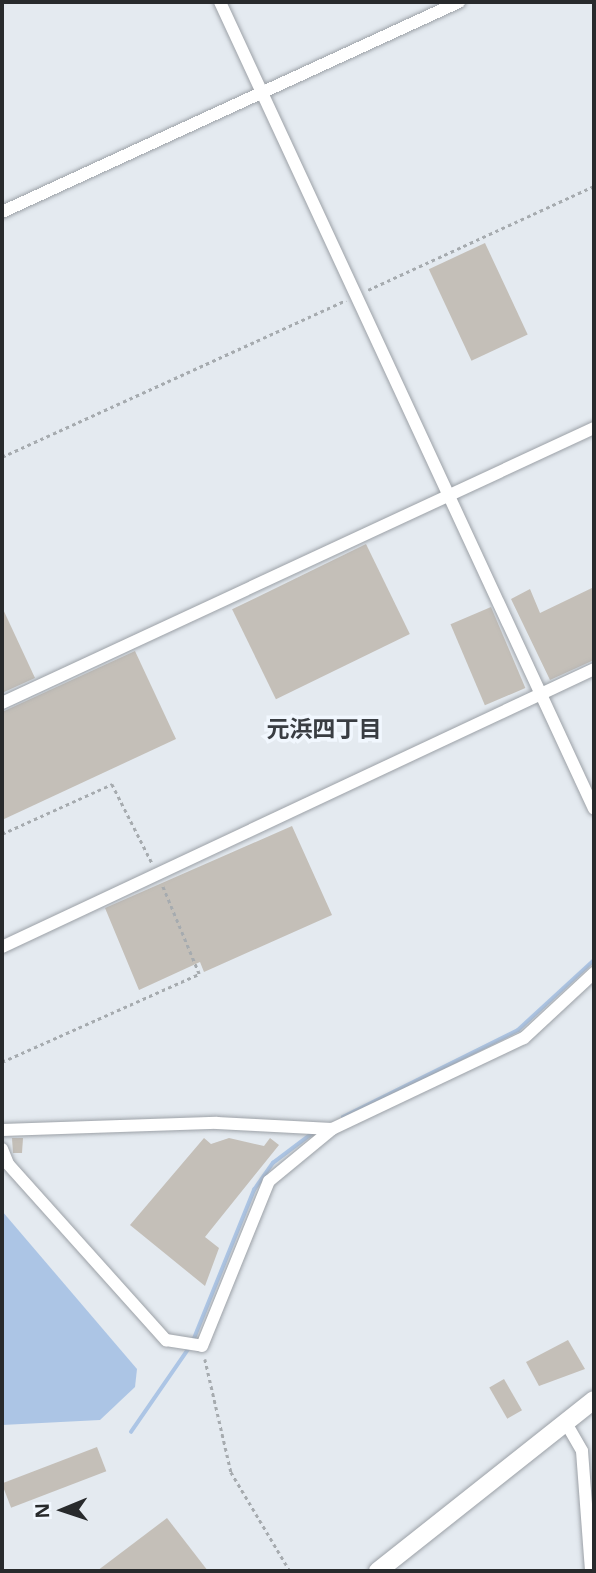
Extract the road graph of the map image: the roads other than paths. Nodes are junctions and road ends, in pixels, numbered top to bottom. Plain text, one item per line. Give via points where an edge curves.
1 (220, 2) edge
2 (459, 2) edge
3 (263, 94) junction
4 (2, 212) edge
5 (594, 428) edge
6 (449, 495) junction
7 (594, 669) edge
8 (541, 693) junction
9 (2, 703) edge
10 (594, 808) edge
11 (2, 947) edge
12 (594, 973) edge
13 (332, 1129) junction
14 (2, 1130) edge
15 (2, 1149) edge
16 (594, 1400) edge
17 (566, 1423) junction
18 (378, 1571) edge
19 (591, 1571) edge

1 - 3 street
2 - 3 street
3 - 4 street
3 - 6 street
5 - 6 street
6 - 8 street
6 - 9 street
7 - 8 street
8 - 10 street
8 - 11 street
12 - 13 street via 524,1038
13 - 14 street via 217,1123
13 - 15 street via 269,1181 202,1346 166,1340 8,1164
16 - 17 street
17 - 18 street
17 - 19 street via 582,1451

